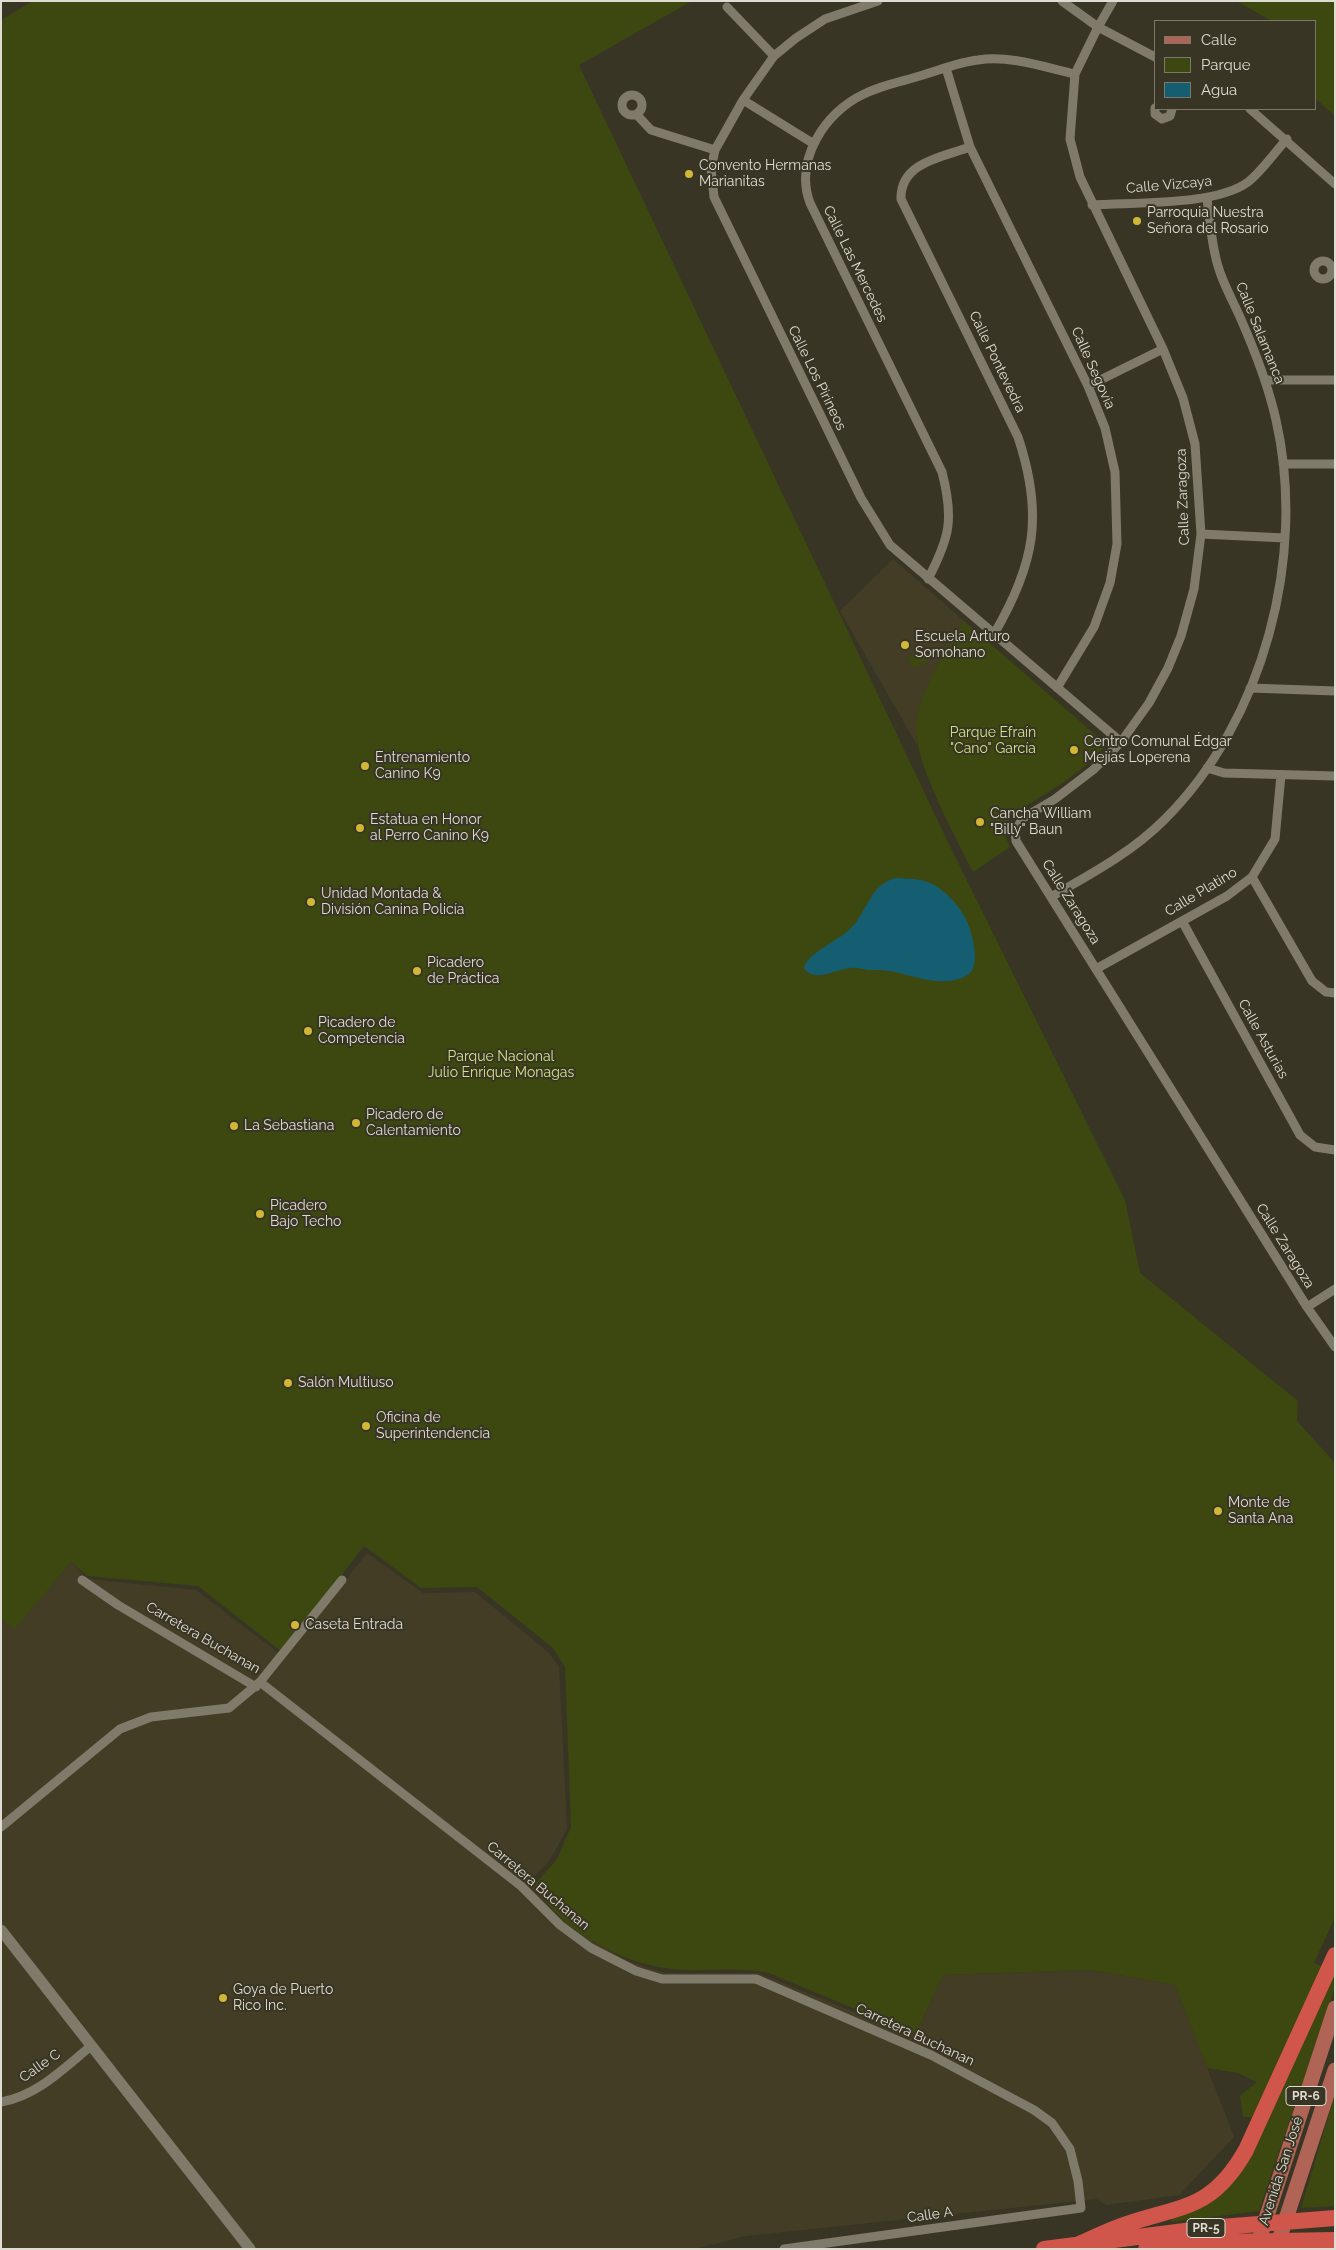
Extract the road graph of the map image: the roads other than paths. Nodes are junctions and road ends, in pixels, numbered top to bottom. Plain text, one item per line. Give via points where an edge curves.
1 (878, 1) edge
2 (1062, 1) edge
3 (1114, 1) edge
4 (728, 7) dead end
5 (1098, 27) junction
6 (774, 56) junction
7 (1154, 56) edge
8 (946, 68) junction
9 (1075, 74) junction
10 (743, 100) junction
11 (1155, 110) edge
12 (1172, 110) edge
13 (1251, 110) edge
14 (637, 114) dead end
15 (1287, 139) junction
16 (814, 144) junction
17 (970, 147) junction
18 (715, 150) junction
19 (1335, 184) edge
20 (1207, 198) junction
21 (1092, 205) junction
22 (1163, 349) junction
23 (1266, 380) junction
24 (1335, 380) edge
25 (1088, 386) junction
26 (1283, 464) junction
27 (1335, 464) edge
28 (1201, 534) junction
29 (1285, 538) junction
30 (928, 578) junction
31 (994, 634) junction
32 (1057, 688) junction
33 (1250, 688) junction
34 (1335, 691) edge
35 (1121, 742) junction
36 (1207, 768) junction
37 (1281, 775) junction
38 (1335, 776) edge
39 (1252, 877) junction
40 (1051, 897) junction
41 (1182, 921) junction
42 (1096, 968) junction
43 (1335, 993) edge
44 (1335, 1150) edge
45 (1335, 1289) edge
46 (1307, 1307) junction
47 (1335, 1347) edge
48 (82, 1580) dead end
49 (342, 1580) dead end
50 (258, 1684) junction
51 (1, 1827) edge
52 (1, 1930) edge
53 (1335, 1955) edge
54 (1335, 2008) edge
55 (92, 2046) junction
56 (1335, 2070) edge
57 (1, 2102) edge
58 (1081, 2208) joint
59 (1335, 2218) edge
60 (1335, 2240) edge
61 (1079, 2244) junction
62 (250, 2249) edge
63 (784, 2249) edge
64 (1044, 2249) edge
65 (1146, 2249) edge
66 (1256, 2249) edge
67 (1276, 2249) edge

1 - 6 street, Calle Los Pirineos via 825,20
2 - 5 street
3 - 5 street
4 - 6 street
5 - 7 street
5 - 9 street, Calle Zaragoza
6 - 10 street, Calle Los Pirineos
8 - 9 street, Calle Las Mercedes via 978,60 1007,59
8 - 16 street, Calle Las Mercedes via 855,98 832,118
8 - 17 street, Calle Segovia
9 - 21 street, Calle Zaragoza via 1070,139 1080,177
10 - 16 street
10 - 18 street, Calle Los Pirineos
11 - 12 street via 1162,119 1170,116
13 - 15 street
14 - 18 street via 651,130
15 - 19 street
15 - 20 street, Calle Vizcaya via 1248,182
16 - 30 street, Calle Las Mercedes via 805,173 810,203 942,472 950,522 943,550
17 - 25 street, Calle Segovia
17 - 31 street, Calle Pontevedra via 916,166 906,179 901,199 1018,437 1030,476 1033,530 1028,561 1018,591
18 - 30 street, Calle Los Pirineos via 711,169 714,197 856,489 890,544
20 - 21 street, Calle Vizcaya
20 - 23 street, Calle Salamanca via 1215,254
21 - 22 street, Calle Zaragoza
22 - 25 street
22 - 28 street, Calle Zaragoza via 1183,398 1195,444
23 - 24 street
23 - 26 street, Calle Salamanca
25 - 32 street, Calle Segovia via 1104,428 1115,472 1117,544 1110,582 1094,627
26 - 27 street
26 - 29 street, Calle Salamanca
28 - 29 street
28 - 35 street, Calle Zaragoza via 1194,589 1176,651 1149,703
29 - 33 street, Calle Salamanca via 1273,620 1265,652
30 - 31 street, Calle Los Pirineos
31 - 32 street, Calle Los Pirineos
32 - 35 street, Calle Los Pirineos
33 - 34 street
33 - 36 street, Calle Salamanca via 1233,725
35 - 40 street, Calle Zaragoza via 1088,775 1018,824 1016,841
36 - 37 street via 1224,773
36 - 40 street, Calle Salamanca via 1178,805 1141,841 1101,869
37 - 38 street
37 - 39 street, Calle Platino via 1274,839
39 - 41 street, Calle Platino via 1227,896
39 - 43 street via 1312,981 1326,992
40 - 42 street, Calle Zaragoza
41 - 42 street, Calle Platino
41 - 44 street, Calle Asturias via 1300,1135 1315,1147
42 - 46 street, Calle Zaragoza
45 - 46 street
46 - 47 street, Calle Zaragoza
48 - 50 street, Carretera Buchanan via 118,1605
49 - 50 street
50 - 51 street via 229,1708 151,1717 120,1729
50 - 58 street, Carretera Buchanan via 521,1886 560,1925 591,1948 636,1971 662,1978 756,1980 931,2055 1034,2110 1052,2123 1070,2149
52 - 55 street
53 - 61 highway via 1246,2150 1226,2180 1184,2209 1121,2226
54 - 66 main road, Avenida San José / PR-6
55 - 57 street, Calle C via 38,2088 14,2100
55 - 62 street
56 - 67 main road, Avenida San José / PR-6
58 - 63 street, Calle A
59 - 61 highway, PR-5 via 1208,2228
60 - 65 highway via 1223,2242
61 - 64 highway, PR-5

